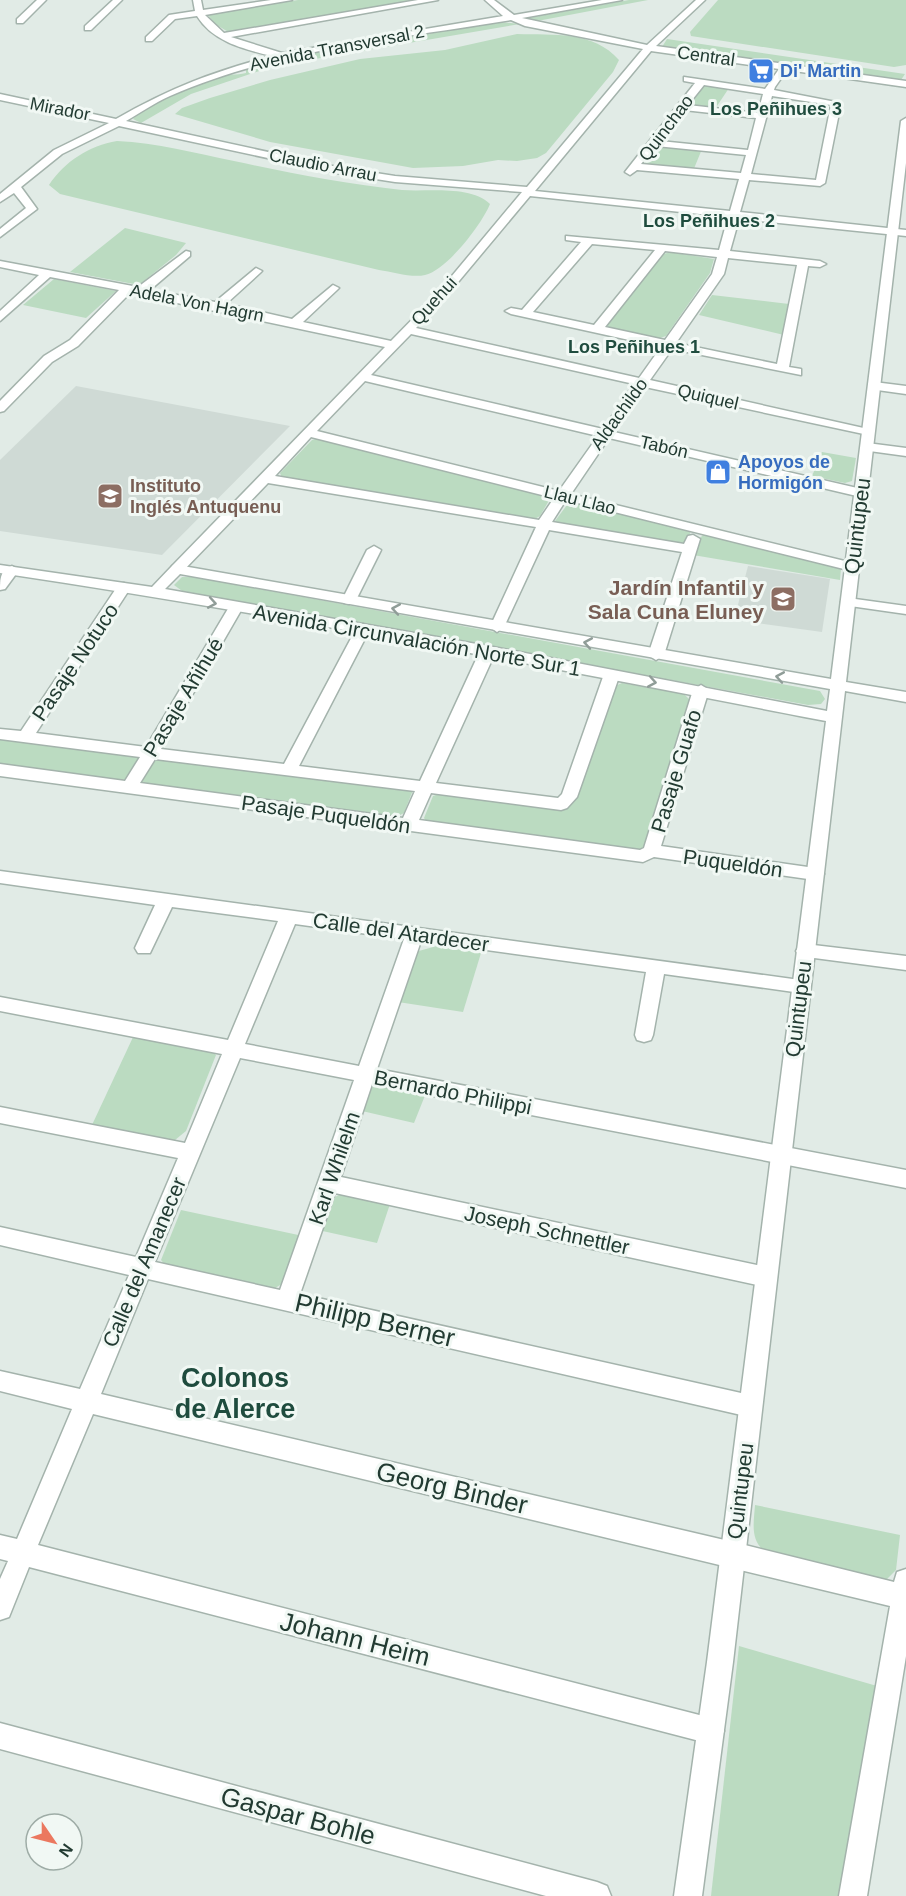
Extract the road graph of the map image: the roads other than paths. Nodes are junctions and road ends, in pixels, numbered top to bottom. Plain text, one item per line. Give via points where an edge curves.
1 (42, 0) edge
2 (118, 0) edge
3 (197, 0) edge
4 (288, 0) edge
5 (434, 0) edge
6 (489, 0) edge
7 (618, 0) edge
8 (701, 0) edge
9 (200, 13) junction
10 (511, 18) junction
11 (20, 21) dead end
12 (88, 28) dead end
13 (224, 36) junction
14 (149, 39) dead end
15 (649, 48) junction
16 (282, 55) junction
17 (784, 68) junction
18 (687, 80) dead end
19 (701, 82) junction
20 (906, 84) edge
21 (768, 92) junction
22 (0, 98) edge
23 (682, 107) junction
24 (762, 116) junction
25 (119, 121) junction
26 (906, 121) edge
27 (654, 143) junction
28 (904, 151) edge
29 (752, 153) junction
30 (745, 178) junction
31 (902, 184) edge
32 (15, 187) junction
33 (529, 191) junction
34 (0, 199) edge
35 (735, 215) junction
36 (893, 232) junction
37 (906, 233) edge
38 (0, 234) edge
39 (570, 238) dead end
40 (588, 241) junction
41 (662, 248) junction
42 (186, 254) dead end
43 (724, 255) junction
44 (803, 263) junction
45 (0, 264) edge
46 (820, 264) dead end
47 (256, 271) dead end
48 (48, 273) junction
49 (333, 288) dead end
50 (127, 289) junction
51 (141, 291) junction
52 (217, 306) junction
53 (511, 311) dead end
54 (525, 314) junction
55 (0, 317) edge
56 (296, 322) junction
57 (598, 328) junction
58 (408, 330) junction
59 (669, 344) junction
60 (393, 345) junction
61 (782, 369) junction
62 (797, 372) dead end
63 (363, 377) junction
64 (642, 382) junction
65 (874, 386) junction
66 (906, 390) edge
67 (0, 408) edge
68 (309, 433) junction
69 (604, 433) junction
70 (868, 440) junction
71 (906, 452) edge
72 (265, 478) junction
73 (861, 493) junction
74 (562, 495) junction
75 (543, 525) junction
76 (697, 528) junction
77 (689, 549) junction
78 (374, 550) dead end
79 (852, 567) junction
80 (177, 569) junction
81 (6, 570) edge
82 (0, 586) edge
83 (124, 587) junction
84 (155, 592) junction
85 (349, 600) junction
86 (848, 602) junction
87 (236, 608) junction
88 (906, 610) edge
89 (497, 627) junction
90 (363, 629) junction
91 (488, 651) junction
92 (656, 655) junction
93 (612, 674) junction
94 (837, 687) junction
95 (701, 690) junction
96 (906, 697) edge
97 (834, 717) junction
98 (0, 734) edge
99 (25, 738) junction
100 (150, 754) junction
101 (0, 770) edge
102 (289, 770) junction
103 (130, 787) junction
104 (426, 787) junction
105 (408, 825) junction
106 (651, 851) junction
107 (815, 874) junction
108 (0, 877) edge
109 (166, 900) junction
110 (289, 917) junction
111 (415, 933) junction
112 (144, 948) dead end
113 (805, 951) junction
114 (906, 963) edge
115 (656, 966) junction
116 (801, 986) junction
117 (0, 1004) edge
118 (644, 1035) dead end
119 (233, 1049) junction
120 (366, 1075) junction
121 (0, 1115) edge
122 (190, 1152) junction
123 (781, 1154) junction
124 (906, 1179) edge
125 (329, 1183) junction
126 (0, 1236) edge
127 (142, 1267) junction
128 (766, 1277) junction
129 (288, 1299) junction
130 (0, 1381) edge
131 (86, 1402) junction
132 (750, 1406) junction
133 (11, 1550) edge
134 (733, 1554) junction
135 (905, 1589) edge
136 (0, 1608) edge
137 (711, 1731) junction
138 (0, 1736) edge
139 (597, 1896) edge
140 (688, 1896) edge
141 (853, 1896) edge

1 - 11 street
2 - 12 street
3 - 9 street
4 - 9 street
5 - 13 street
6 - 10 street
7 - 10 street, Avenida Transversal 2
8 - 15 street, Quehui
9 - 13 street
9 - 14 street via 167,19
10 - 15 street, Central
10 - 16 street, Avenida Transversal 2
13 - 16 street
15 - 17 street, Central
15 - 33 street, Quehui
16 - 25 street, Avenida Transversal 2 via 188,84
17 - 20 street, Central
17 - 21 street, Aldachildo
18 - 19 street
19 - 21 street
19 - 23 street, Quinchao
21 - 24 street, Aldachildo
21 - 30 street via 837,104 820,183
22 - 25 street, Mirador
23 - 24 street
23 - 27 street, Quinchao
24 - 29 street, Aldachildo
25 - 32 street, Avenida Transversal 2 via 58,152
25 - 33 street, Claudio Arrau via 337,170
26 - 28 street, Quintupeu
27 - 29 street
27 - 30 street, Quinchao via 633,170
28 - 31 street, Quintupeu
29 - 30 street, Aldachildo
30 - 35 street, Aldachildo
31 - 36 street, Quintupeu
32 - 34 street, Avenida Transversal 2
32 - 38 street via 32,209
33 - 35 street, Claudio Arrau
33 - 58 street, Quehui
35 - 36 street, Claudio Arrau
35 - 43 street, Aldachildo
36 - 37 street, Claudio Arrau
36 - 65 street, Quintupeu
39 - 40 street
40 - 41 street
40 - 54 street
41 - 43 street
41 - 57 street
42 - 51 street
43 - 44 street
43 - 59 street, Aldachildo via 718,274
44 - 46 street
44 - 61 street
45 - 48 street, Adela Von Hagrn
47 - 52 street
48 - 50 street, Adela Von Hagrn
48 - 55 street
49 - 56 street
50 - 51 street, Adela Von Hagrn
50 - 67 street via 74,344 48,359
51 - 52 street, Adela Von Hagrn
52 - 56 street, Adela Von Hagrn
53 - 54 street
54 - 57 street
56 - 60 street, Adela Von Hagrn
57 - 59 street
58 - 60 street, Quehui
58 - 64 street, Quiquel
59 - 61 street
59 - 64 street, Aldachildo
60 - 63 street, Quehui
61 - 62 street
63 - 68 street, Quehui
63 - 69 street, Tabón
64 - 69 street, Aldachildo
64 - 70 street, Quiquel
65 - 66 street
65 - 70 street, Quintupeu
68 - 72 street, Quehui
68 - 74 street, Llau Llao
69 - 73 street, Tabón
69 - 74 street, Aldachildo
70 - 71 street, Quiquel
70 - 73 street, Quintupeu
72 - 75 street, Llau Llao
72 - 80 street, Quehui
73 - 79 street, Quintupeu
74 - 75 street, Aldachildo
74 - 76 street, Llau Llao
75 - 77 street, Llau Llao
75 - 89 street, Aldachildo
76 - 77 street
76 - 79 street, Llau Llao
77 - 92 street
78 - 85 street
79 - 86 street, Quintupeu
80 - 84 street, Quehui
80 - 85 street, Avenida Circunvalación Norte Sur 1
81 - 82 street
81 - 83 street, Avenida Circunvalación Norte Sur 1
83 - 84 street, Avenida Circunvalación Norte Sur 1
83 - 99 street, Pasaje Notuco
84 -> 87 street, Avenida Circunvalación Norte Sur 1
89 -> 85 street, Avenida Circunvalación Norte Sur 1
86 - 88 street
86 - 94 street, Quintupeu
87 - 90 street, Avenida Circunvalación Norte Sur 1
87 - 100 street, Pasaje Añihué
92 -> 89 street, Avenida Circunvalación Norte Sur 1
90 - 91 street, Avenida Circunvalación Norte Sur 1
90 - 102 street
91 - 93 street, Avenida Circunvalación Norte Sur 1
91 - 104 street
94 -> 92 street, Avenida Circunvalación Norte Sur 1
93 -> 95 street, Avenida Circunvalación Norte Sur 1
93 - 104 street, Pasaje Puqueldón via 564,802
94 - 96 street, Avenida Circunvalación Norte Sur 1
94 - 97 street, Quintupeu
95 - 97 street, Avenida Circunvalación Norte Sur 1
95 - 106 street, Pasaje Guafo
97 - 107 street, Quintupeu
98 - 99 street, Pasaje Puqueldón
99 - 100 street, Pasaje Puqueldón
100 - 102 street, Pasaje Puqueldón
100 - 103 street, Pasaje Añihué
101 - 103 street, Pasaje Puqueldón
102 - 104 street, Pasaje Puqueldón
103 - 105 street, Pasaje Puqueldón
104 - 105 street
105 - 106 street, Pasaje Puqueldón via 643,856
106 - 107 street, Puqueldón
107 - 113 street, Quintupeu
108 - 109 street, Calle del Atardecer
109 - 110 street, Calle del Atardecer
109 - 112 street
110 - 111 street, Calle del Atardecer
110 - 119 street, Calle del Amanecer
111 - 115 street, Calle del Atardecer
111 - 120 street, Karl Whilelm
113 - 114 street
113 - 116 street, Quintupeu
115 - 116 street, Calle del Atardecer
115 - 118 street
116 - 123 street, Quintupeu
117 - 119 street, Bernardo Philippi
119 - 120 street, Bernardo Philippi
119 - 122 street, Calle del Amanecer
120 - 123 street, Bernardo Philippi
120 - 125 street, Karl Whilelm
121 - 122 street
122 - 127 street, Calle del Amanecer
123 - 124 street, Bernardo Philippi
123 - 128 street, Quintupeu
125 - 128 street, Joseph Schnettler
125 - 129 street, Karl Whilelm
126 - 127 street, Philipp Berner
127 - 129 street, Philipp Berner
127 - 131 street, Calle del Amanecer
128 - 132 street, Quintupeu
129 - 132 street, Philipp Berner
130 - 131 street, Georg Binder
131 - 133 street, Calle del Amanecer
131 - 134 street, Georg Binder
132 - 134 street, Quintupeu
133 - 136 street, Calle del Amanecer
133 - 137 street, Johann Heim
134 - 135 street, Georg Binder
134 - 137 street, Quintupeu
135 - 141 street
137 - 140 street, Quintupeu
138 - 139 street, Gaspar Bohle

